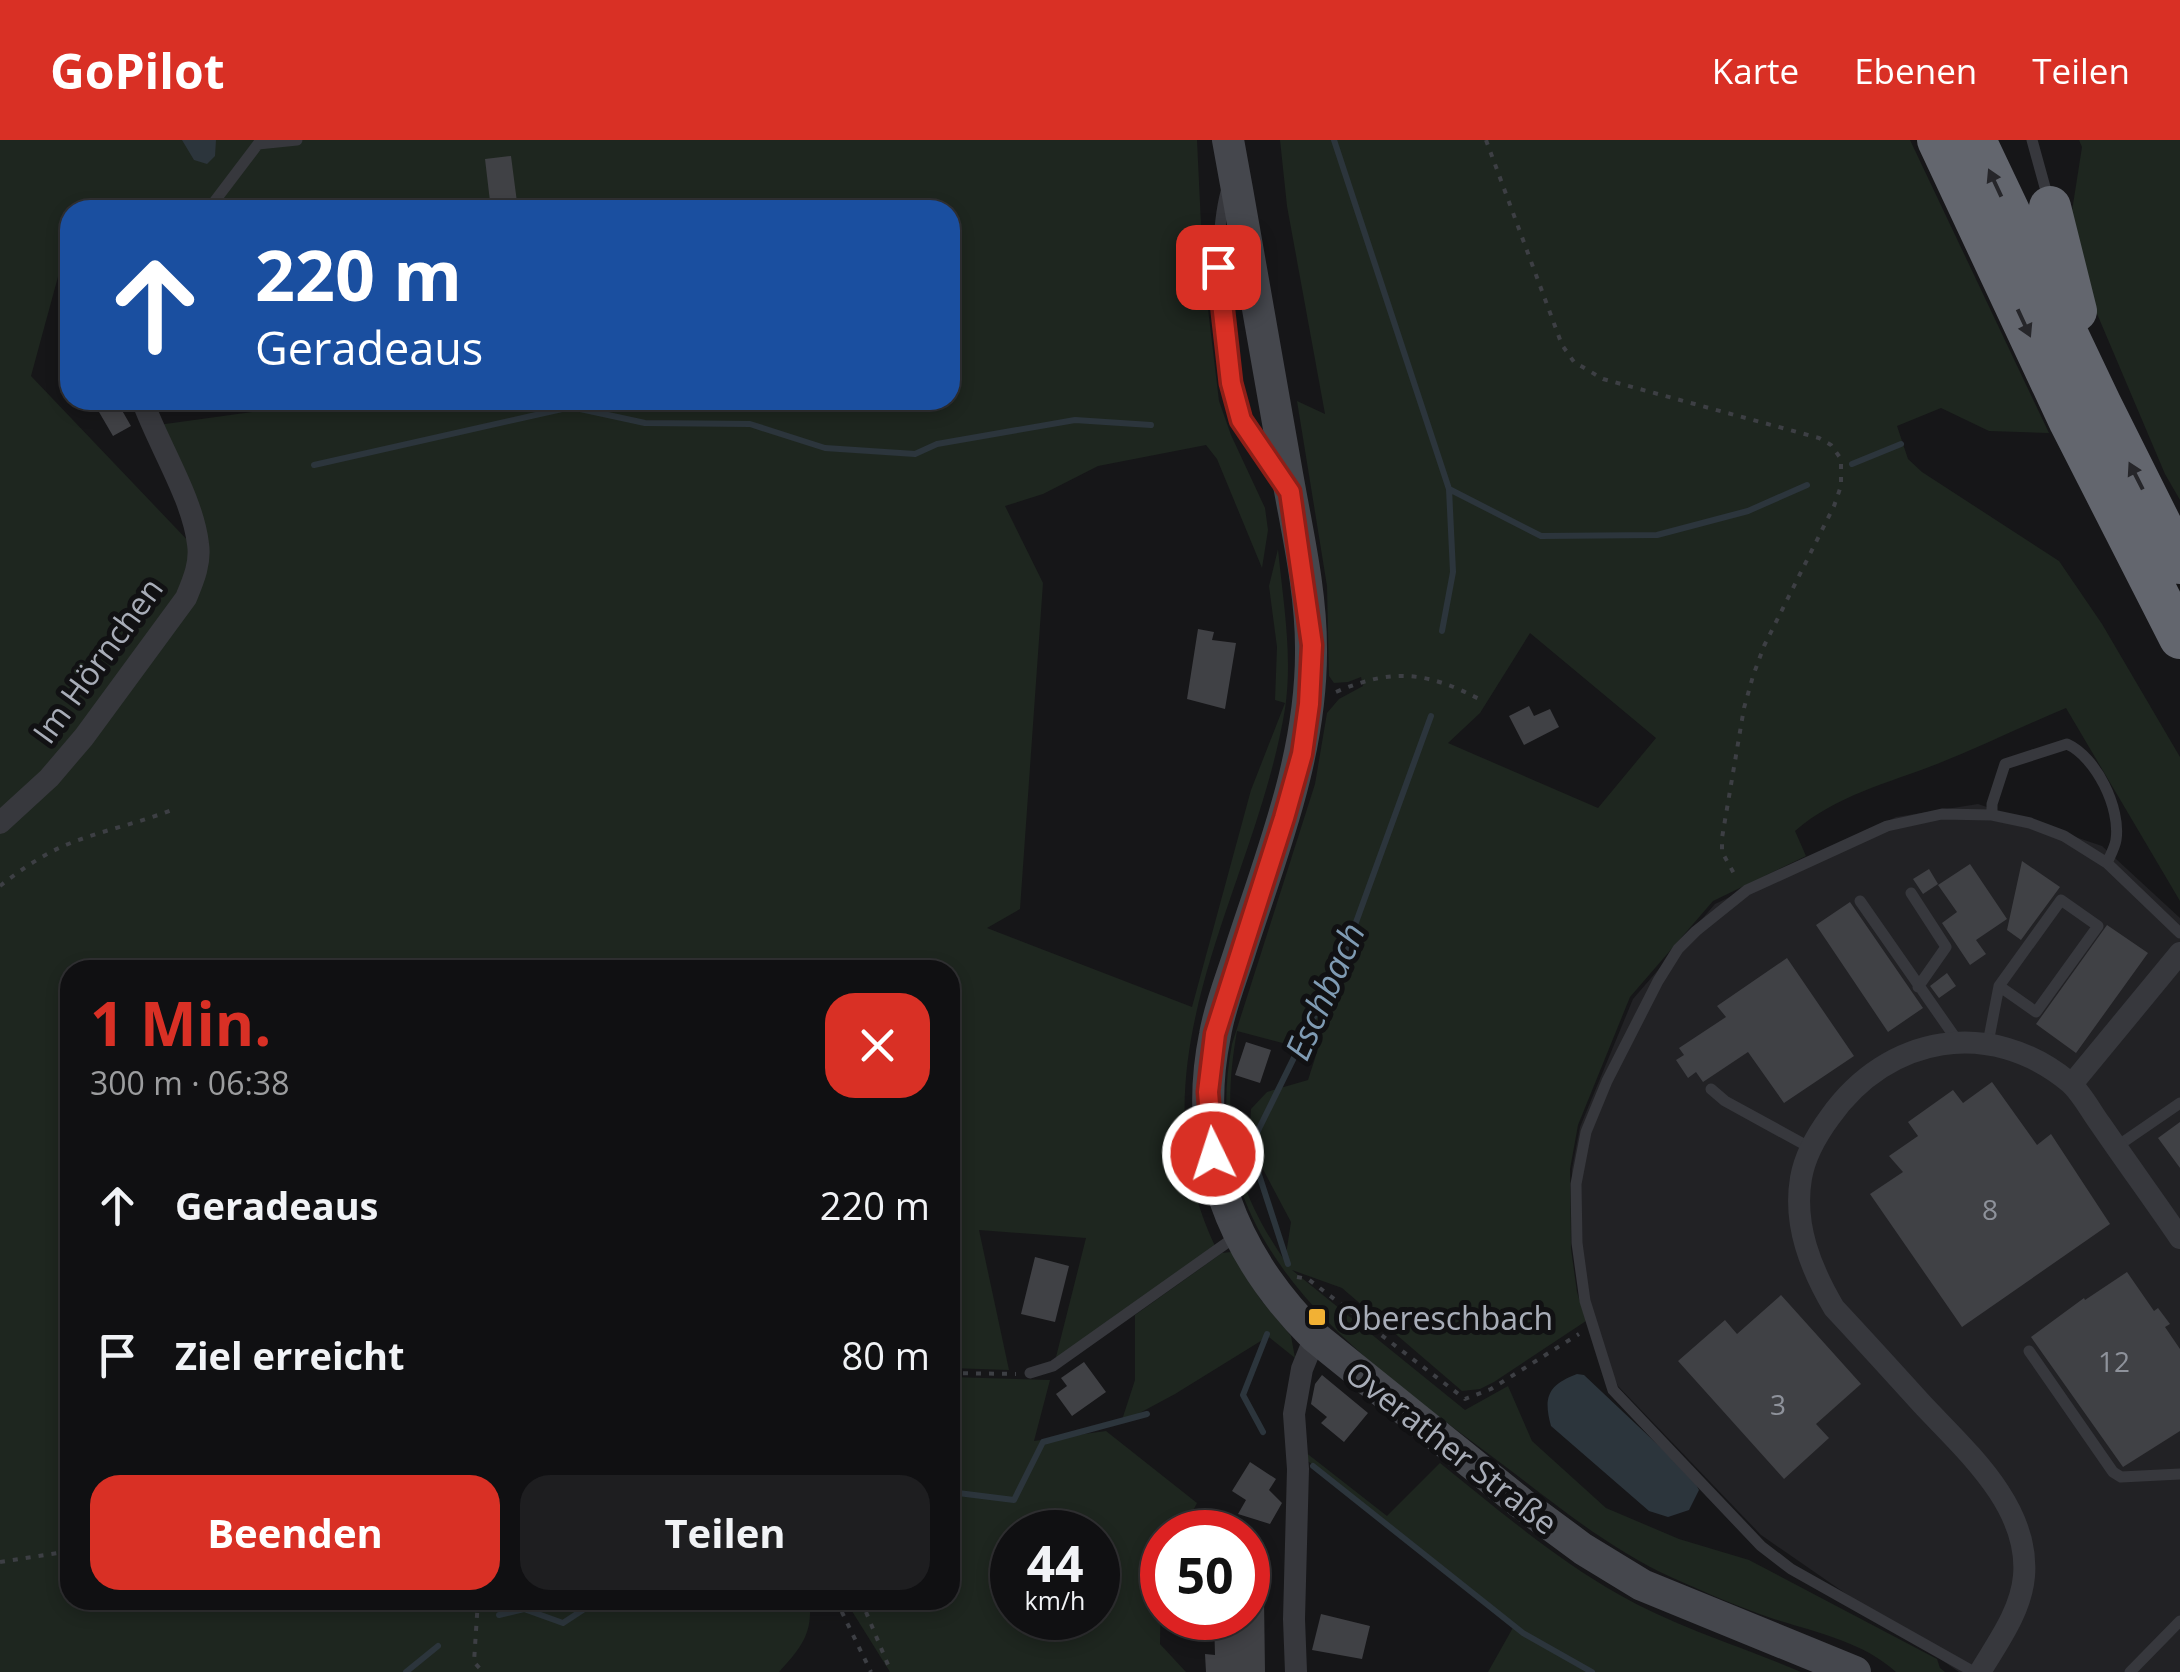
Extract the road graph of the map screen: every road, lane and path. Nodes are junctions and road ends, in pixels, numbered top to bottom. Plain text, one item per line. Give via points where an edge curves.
1 (298, 140) edge
2 (1486, 140) edge
3 (1938, 140) edge
4 (1975, 140) edge
5 (2032, 140) edge
6 (1230, 154) edge
7 (216, 200) edge
8 (2050, 208) joint
9 (2100, 403) junction
10 (145, 410) edge
11 (2180, 563) edge
12 (2180, 638) edge
13 (1483, 702) dead end
14 (1309, 704) junction
15 (174, 808) dead end
16 (1992, 815) junction
17 (0, 824) edge
18 (2107, 862) junction
19 (0, 886) edge
20 (1747, 890) junction
21 (1910, 893) dead end
22 (1860, 901) dead end
23 (2180, 932) edge
24 (2180, 954) edge
25 (1999, 986) junction
26 (1918, 988) junction
27 (1959, 1043) junction
28 (1988, 1043) junction
29 (2072, 1084) junction
30 (1711, 1089) dead end
31 (2180, 1103) edge
32 (2116, 1146) junction
33 (1810, 1147) junction
34 (1238, 1235) junction
35 (2180, 1238) edge
36 (1258, 1270) junction
37 (1593, 1325) junction
38 (1314, 1337) junction
39 (2029, 1352) dead end
40 (960, 1373) edge
41 (1030, 1373) joint
42 (2180, 1474) edge
43 (60, 1552) edge
44 (0, 1562) edge
45 (477, 1610) edge
46 (841, 1610) edge
47 (865, 1610) edge
48 (2180, 1621) edge
49 (484, 1672) edge
50 (871, 1672) edge
51 (891, 1672) edge
52 (1296, 1672) edge
53 (1855, 1672) edge
54 (1977, 1672) edge
55 (2130, 1672) edge

1 - 7 lane via 258,144
2 - 20 path via 1552,325 1574,362 1604,379 1819,438 1840,459 1843,475 1834,506 1764,646 1744,708 1722,852
3 -> 12 highway
9 -> 4 highway
5 - 8 lane
6 - 14 main road, Overather Straße via 1312,645
8 - 9 highway
11 -> 9 highway
10 - 17 street, Im Hörnchen via 190,512 198,543 195,578 84,737
13 - 14 path via 1430,678 1394,674
14 - 34 main road, Overather Straße via 1302,754 1210,1062 1213,1154
15 - 19 path via 76,841
16 - 18 lane via 2064,836
16 - 18 lane via 2004,764 2067,744 2085,756 2115,814 2116,840
16 - 20 lane via 1942,814 1888,826
18 - 23 lane
20 - 37 lane via 1678,949 1586,1132 1576,1184 1577,1243
21 - 26 lane via 1946,947
22 - 26 lane
24 - 29 street
25 - 25 lane via 2061,900 2098,926 2036,1012
25 - 28 lane
26 - 27 lane
27 - 28 street
27 - 33 street via 1926,1046 1872,1072 1844,1098
28 - 29 street
29 - 32 street
30 - 33 lane
31 - 32 lane
32 - 35 street
33 - 54 street via 1799,1214 1820,1283 1834,1308 1982,1468 2018,1528 2024,1578 2016,1609
34 - 36 main road, Overather Straße
34 - 41 lane via 1053,1366
36 - 37 path via 1308,1279 1466,1399
36 - 38 main road, Overather Straße
37 - 54 lane via 1613,1390 1761,1546
38 - 52 street via 1294,1414
38 - 53 main road, Overather Straße via 1584,1549 1642,1584
39 - 42 lane via 2113,1472
40 - 41 path
43 - 44 path
45 - 49 path via 474,1662
46 - 50 path
47 - 51 path
48 - 55 lane

